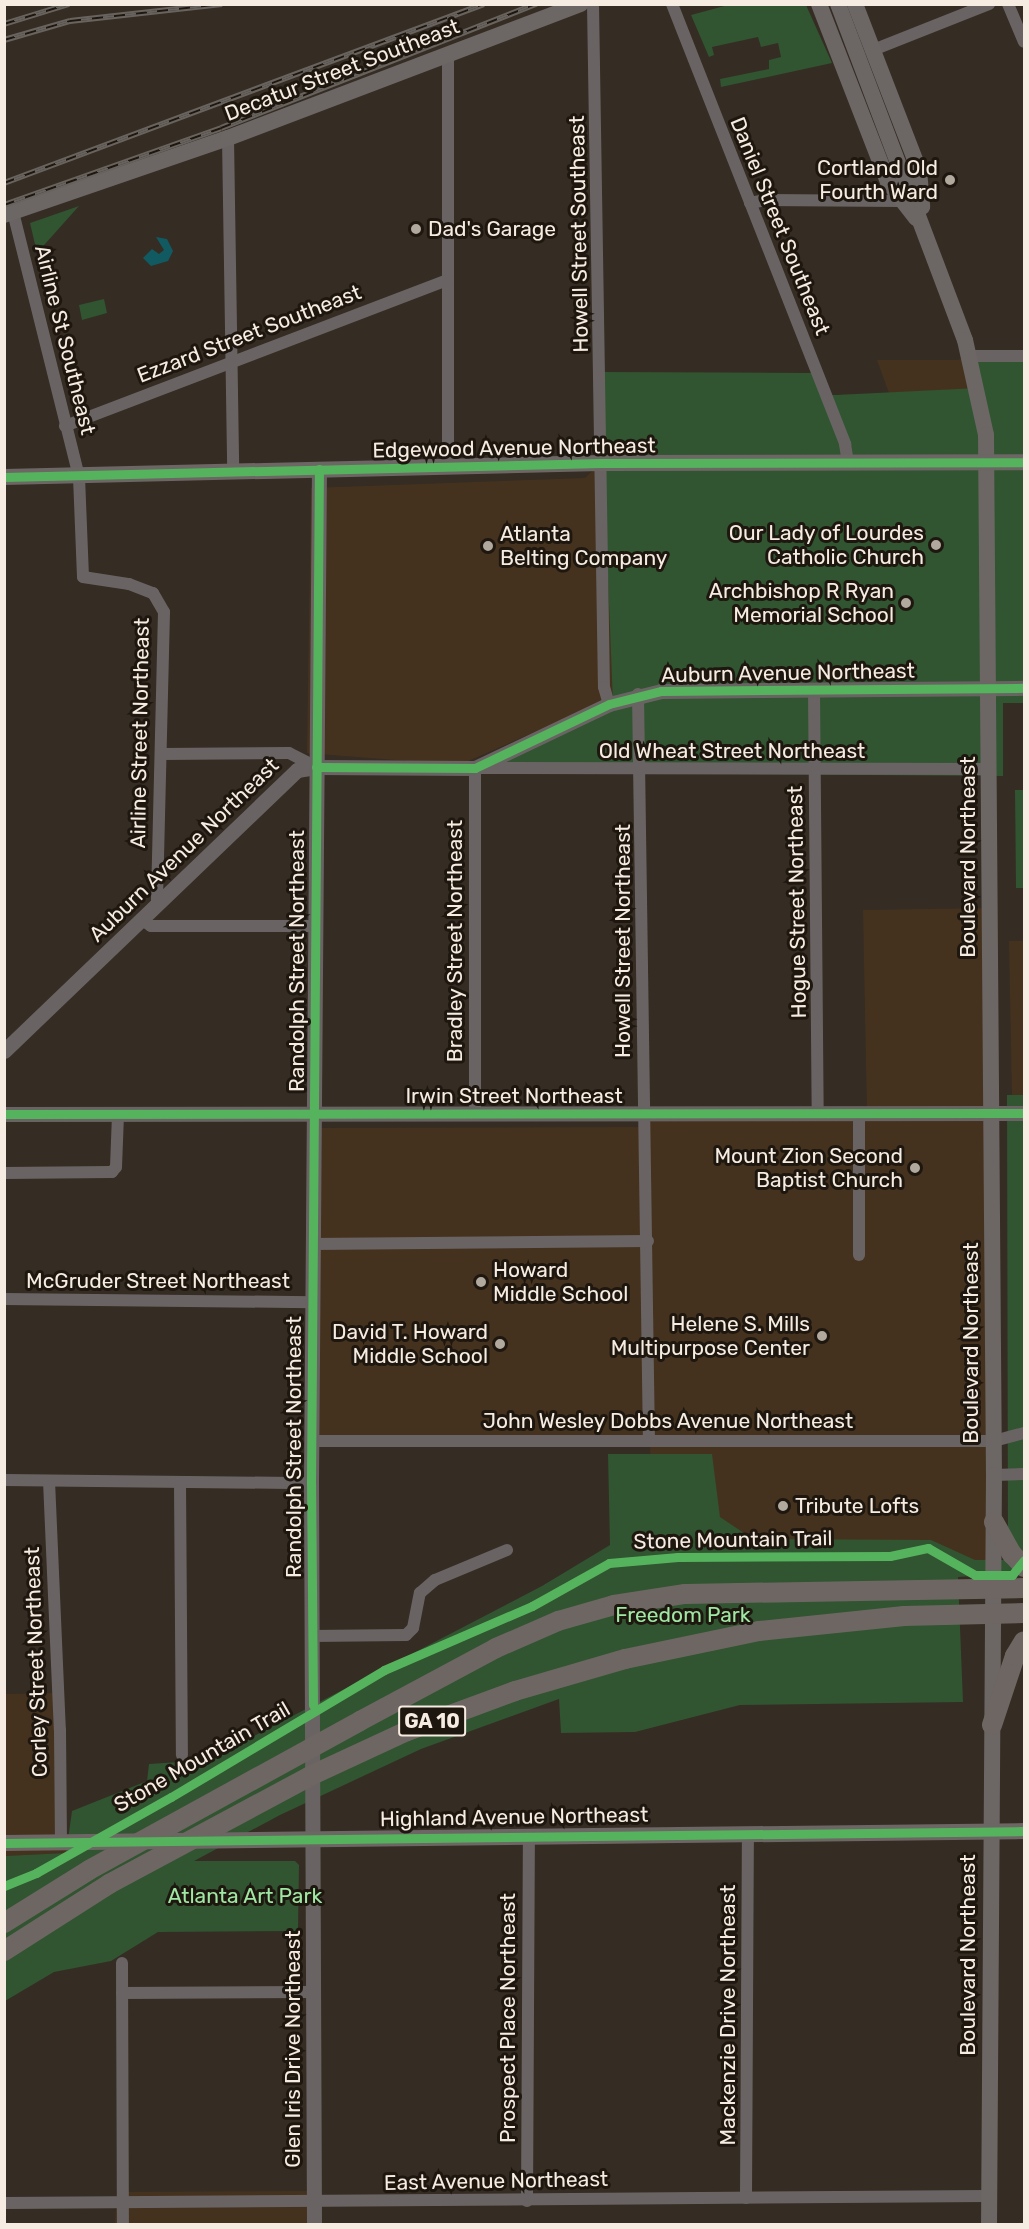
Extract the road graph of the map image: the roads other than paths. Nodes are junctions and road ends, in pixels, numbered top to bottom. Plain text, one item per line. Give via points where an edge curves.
1 (580, 4) edge
2 (593, 4) edge
3 (672, 4) edge
4 (819, 4) edge
5 (838, 4) edge
6 (855, 4) edge
7 (989, 4) edge
8 (1008, 4) edge
9 (1024, 42) edge
10 (873, 50) junction
11 (448, 54) junction
12 (228, 138) junction
13 (900, 201) junction
14 (750, 203) junction
15 (9, 214) edge
16 (923, 225) junction
17 (448, 280) junction
18 (970, 356) junction
19 (1024, 356) edge
20 (232, 361) junction
21 (65, 426) junction
22 (848, 462) junction
23 (987, 462) junction
24 (1024, 462) edge
25 (601, 463) junction
26 (448, 466) junction
27 (319, 469) junction
28 (233, 471) junction
29 (4, 477) edge
30 (79, 477) joint
31 (989, 688) junction
32 (1024, 688) edge
33 (814, 690) junction
34 (638, 694) junction
35 (609, 704) junction
36 (161, 754) junction
37 (316, 767) junction
38 (475, 768) junction
39 (990, 769) junction
40 (815, 770) junction
41 (641, 771) junction
42 (157, 904) junction
43 (141, 919) junction
44 (315, 926) junction
45 (4, 1051) edge
46 (818, 1113) junction
47 (859, 1113) junction
48 (992, 1113) junction
49 (1024, 1113) edge
50 (4, 1114) edge
51 (118, 1114) junction
52 (313, 1114) junction
53 (475, 1114) junction
54 (646, 1114) junction
55 (4, 1173) edge
56 (648, 1241) junction
57 (312, 1244) junction
58 (859, 1255) dead end
59 (4, 1299) edge
60 (312, 1302) junction
61 (1024, 1433) edge
62 (649, 1440) junction
63 (311, 1441) junction
64 (994, 1441) junction
65 (1024, 1474) edge
66 (994, 1475) junction
67 (4, 1480) edge
68 (49, 1481) junction
69 (180, 1482) junction
70 (311, 1483) junction
71 (994, 1522) junction
72 (507, 1550) dead end
73 (1024, 1567) edge
74 (992, 1588) junction
75 (1024, 1588) edge
76 (992, 1613) junction
77 (1024, 1613) edge
78 (311, 1636) junction
79 (1024, 1641) edge
80 (992, 1725) junction
81 (182, 1755) dead end
82 (991, 1831) junction
83 (1024, 1831) edge
84 (748, 1833) junction
85 (529, 1835) junction
86 (312, 1837) junction
87 (4, 1843) edge
88 (62, 1843) junction
89 (4, 1923) edge
90 (4, 1951) edge
91 (122, 1964) dead end
92 (313, 1992) junction
93 (122, 1993) junction
94 (989, 2196) junction
95 (746, 2198) junction
96 (527, 2200) junction
97 (314, 2202) junction
98 (4, 2203) edge
99 (123, 2203) junction
100 (123, 2224) edge
101 (314, 2224) edge
102 (989, 2224) edge

1 - 11 main road, Decatur Street Southeast
2 - 25 street, Howell Street Southeast
3 - 14 street, Daniel Street Southeast
4 - 13 main road via 888,183
5 - 16 main road
6 - 10 main road
7 - 10 street
8 - 9 street
10 - 16 main road via 919,170
11 - 12 main road, Decatur Street Southeast
11 - 17 street
12 - 15 main road, Decatur Street Southeast
12 - 20 street
13 - 14 street
13 - 16 main road
14 - 22 street, Daniel Street Southeast via 845,444
15 - 21 street, Airline St Southeast
16 - 18 main road, Boulevard Northeast
17 - 20 street, Ezzard Street Southeast
17 - 26 street
18 - 19 street
18 - 23 main road, Boulevard Northeast via 982,408
20 - 21 street, Ezzard Street Southeast
20 - 28 street
21 - 30 street, Airline St Southeast
22 - 23 main road, Edgewood Avenue Northeast
22 - 25 main road, Edgewood Avenue Northeast
23 - 24 main road, Edgewood Avenue Northeast
23 - 31 main road, Boulevard Northeast
25 - 26 main road, Edgewood Avenue Northeast
25 - 35 street via 604,687
26 - 27 main road, Edgewood Avenue Northeast
27 - 28 main road, Edgewood Avenue Northeast
27 - 37 street, Randolph Street Northeast
28 - 29 main road, Edgewood Avenue Northeast
30 - 36 street, Airline Street Northeast via 83,577 129,584 153,593 164,612
31 - 32 street, Auburn Avenue Northeast
31 - 33 street, Auburn Avenue Northeast
31 - 39 main road, Boulevard Northeast
33 - 34 street, Auburn Avenue Northeast
33 - 40 street, Hogue Street Northeast
34 - 35 street, Auburn Avenue Northeast
34 - 41 street, Howell Street Northeast
35 - 38 street, Auburn Avenue Northeast
36 - 37 street via 289,753
36 - 42 street, Airline Street Northeast
37 - 38 street, Auburn Avenue Northeast
37 - 42 street, Auburn Avenue Northeast via 297,771
37 - 44 street, Randolph Street Northeast
38 - 41 street, Old Wheat Street Northeast
38 - 53 street, Bradley Street Northeast
39 - 40 street, Old Wheat Street Northeast
39 - 48 main road, Boulevard Northeast
40 - 41 street, Old Wheat Street Northeast
40 - 46 street, Hogue Street Northeast
41 - 54 street, Howell Street Northeast
42 - 43 street, Auburn Avenue Northeast
43 - 44 street via 151,926
43 - 45 street, Auburn Avenue Northeast
44 - 52 street, Randolph Street Northeast
46 - 47 street, Irwin Street Northeast
46 - 54 street, Irwin Street Northeast
47 - 48 street, Irwin Street Northeast
47 - 58 street
48 - 49 street, Irwin Street Northeast
48 - 64 main road, Boulevard Northeast
50 - 51 street, Irwin Street Northeast
51 - 52 street, Irwin Street Northeast
51 - 55 street via 116,1167 112,1172
52 - 53 street, Irwin Street Northeast
52 - 57 street, Randolph Street Northeast
53 - 54 street, Irwin Street Northeast
54 - 56 street, Howell Street Northeast
56 - 57 street
56 - 62 street, Howell Street Northeast
57 - 60 street, Randolph Street Northeast
59 - 60 street, McGruder Street Northeast
60 - 63 street, Randolph Street Northeast
61 - 64 street, John Wesley Dobbs Avenue Northeast
62 - 63 street, John Wesley Dobbs Avenue Northeast
62 - 64 street, John Wesley Dobbs Avenue Northeast
63 - 70 street, Randolph Street Northeast
64 - 66 main road, Boulevard Northeast
65 - 66 street
66 - 71 main road, Boulevard Northeast
67 - 68 street
68 - 69 street
68 - 88 street, Corley Street Northeast
69 - 70 street
69 - 81 street
70 - 78 street, Randolph Street Northeast
71 - 73 highway
71 - 74 main road, Boulevard Northeast
72 - 78 street via 435,1580 420,1593 413,1628 406,1635
74 - 75 highway, GA 10
74 - 76 main road, Boulevard Northeast
74 - 89 highway, GA 10 via 685,1594 614,1605 558,1621 496,1648 370,1716 89,1870
76 - 77 highway, GA 10
76 - 80 main road, Boulevard Northeast
76 - 90 highway, GA 10 via 867,1619 759,1631 625,1659 515,1691 407,1731 310,1776 109,1884
78 - 86 street, Randolph Street Northeast
79 - 80 highway via 1015,1656
80 - 82 main road, Boulevard Northeast
82 - 83 main road, Highland Avenue Northeast
82 - 84 main road, Highland Avenue Northeast
82 - 94 main road, Boulevard Northeast
84 - 85 main road, Highland Avenue Northeast
84 - 95 street, Mackenzie Drive Northeast
85 - 86 main road, Highland Avenue Northeast
85 - 96 street, Prospect Place Northeast
86 - 88 main road, Highland Avenue Northeast
86 - 92 street, Glen Iris Drive Northeast
87 - 88 main road, Highland Avenue Northeast
91 - 93 street
92 - 93 street
92 - 97 street, Glen Iris Drive Northeast
93 - 99 street
94 - 95 street, East Avenue Northeast
94 - 102 main road, Boulevard Northeast
95 - 96 street, East Avenue Northeast
96 - 97 street, East Avenue Northeast
97 - 99 street, East Avenue Northeast
97 - 101 street, Glen Iris Drive Northeast
98 - 99 street, East Avenue Northeast
99 - 100 street

